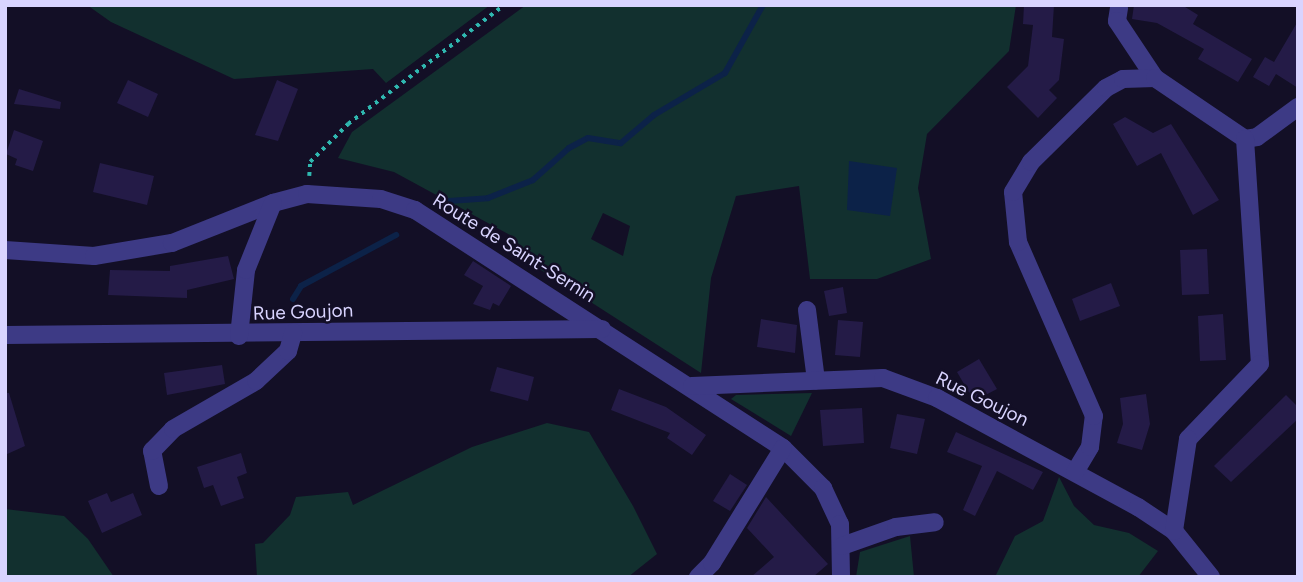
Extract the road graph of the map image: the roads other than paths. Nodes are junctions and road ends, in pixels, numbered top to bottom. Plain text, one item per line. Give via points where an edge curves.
1 (1119, 8) dead end
2 (1155, 78) junction
3 (1298, 107) edge
4 (1245, 139) junction
5 (273, 203) junction
6 (5, 250) edge
7 (807, 310) dead end
8 (602, 329) junction
9 (293, 333) junction
10 (5, 335) edge
11 (239, 336) junction
12 (816, 380) junction
13 (692, 386) junction
14 (783, 448) junction
15 (1075, 471) junction
16 (159, 486) dead end
17 (936, 522) dead end
18 (1174, 531) junction
19 (842, 546) junction
20 (698, 577) edge
21 (841, 577) edge
22 (1211, 577) edge

1 - 2 street via 1117,21
2 - 4 street
2 - 15 street via 1123,79 1106,88 1031,162 1013,192 1018,242 1094,416 1090,447
3 - 4 street via 1257,137
4 - 18 street via 1260,364 1188,439
5 - 6 street, Route de Saint-Sernin via 173,243 94,256
5 - 8 street, Route de Saint-Sernin via 307,194 381,199 415,210
5 - 11 street via 246,270
7 - 12 street
8 - 9 street, Rue Goujon
8 - 13 street, Route de Saint-Sernin
9 - 11 street, Rue Goujon
9 - 16 street via 288,351 256,381 173,429 152,452
10 - 11 street, Rue Goujon
12 - 13 street, Rue Goujon
12 - 15 street, Rue Goujon via 883,378 984,420
13 - 14 street, Route de Saint-Sernin
14 - 19 street, Route de Saint-Sernin via 823,488 840,524
14 - 20 street via 712,563
15 - 18 street, Rue Goujon
17 - 19 street via 896,527
18 - 22 street, Rue Goujon
19 - 21 street, Route de Saint-Sernin

